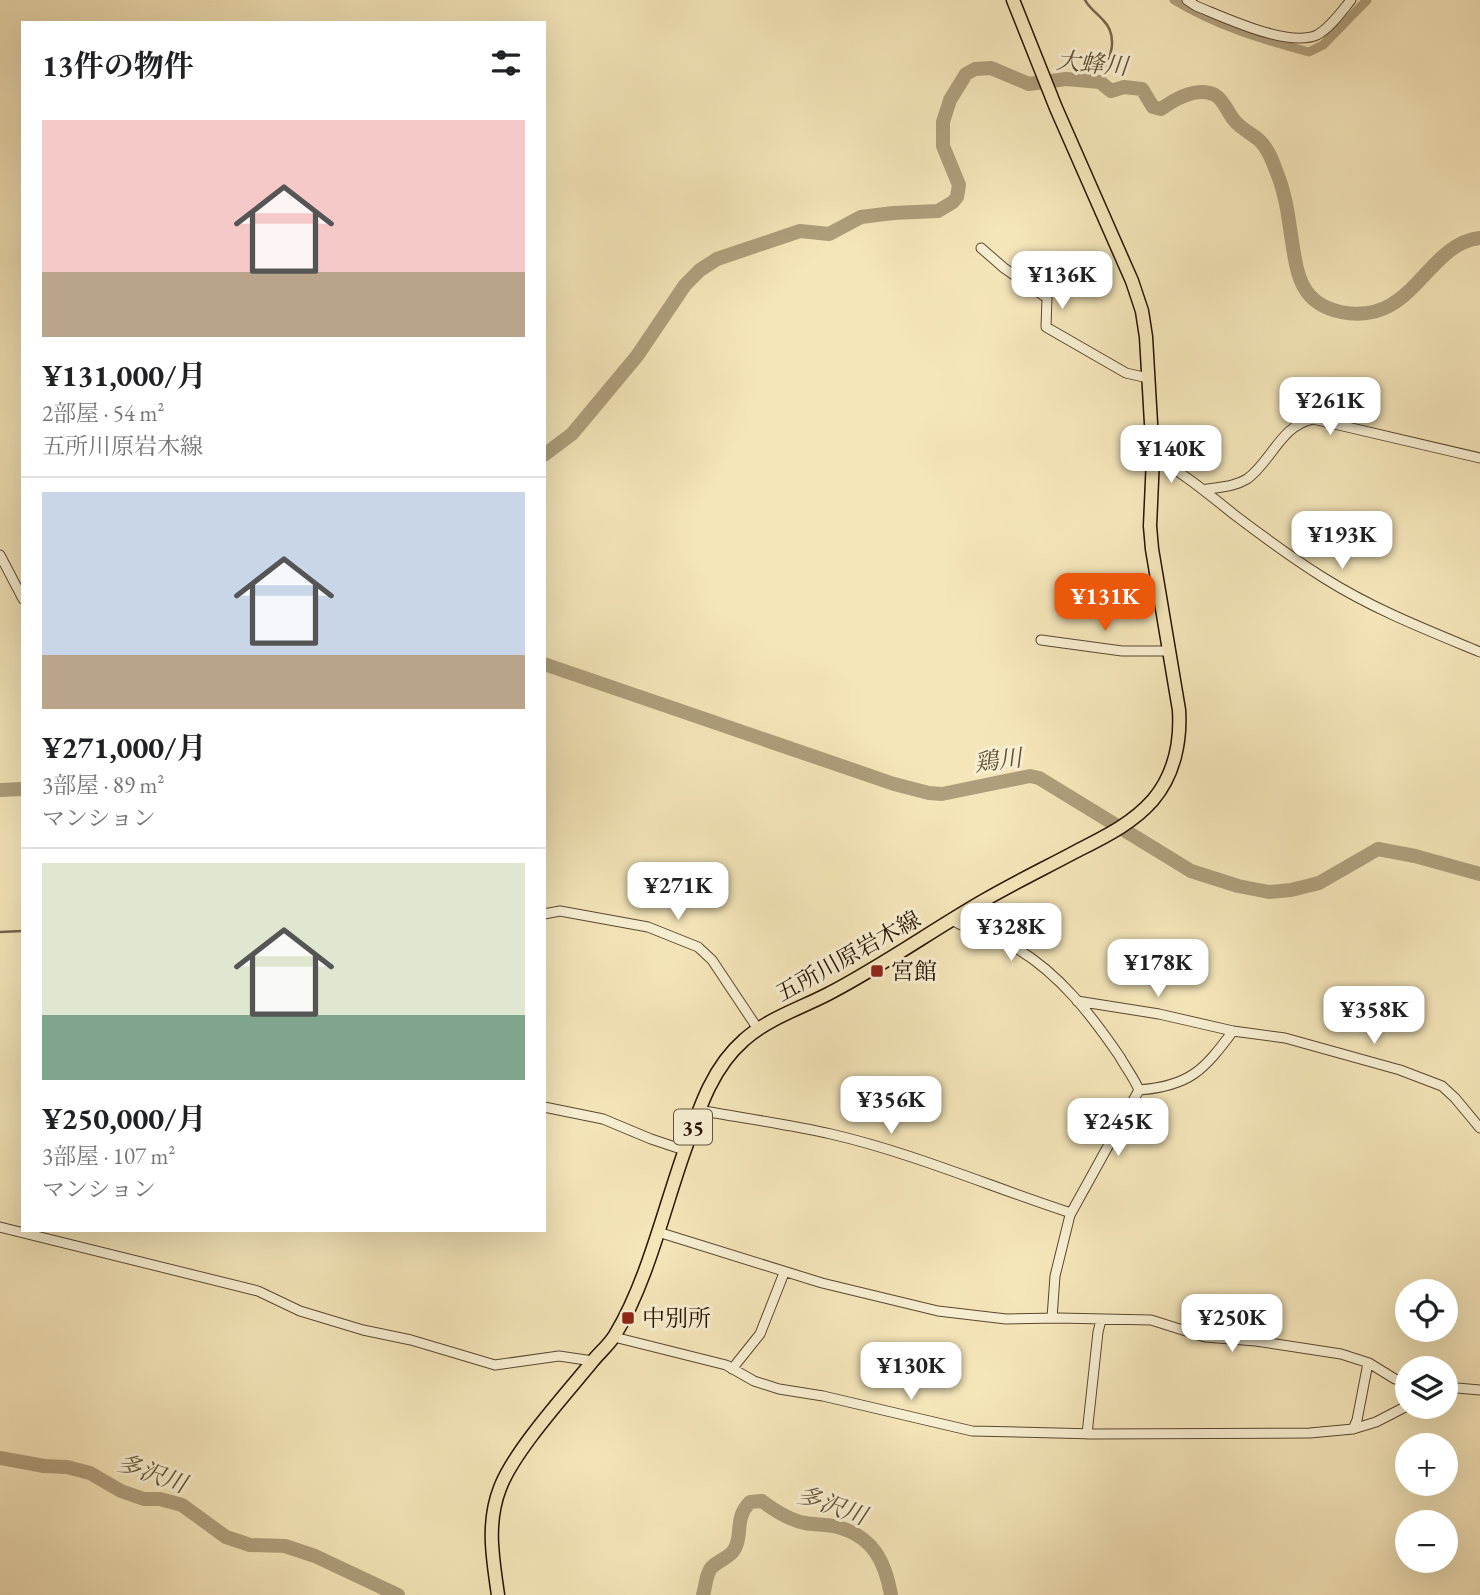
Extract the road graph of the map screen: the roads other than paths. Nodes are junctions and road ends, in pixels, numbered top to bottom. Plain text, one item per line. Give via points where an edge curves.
1 (1013, 0) edge
2 (1187, 0) edge
3 (1352, 0) edge
4 (981, 248) dead end
5 (1148, 378) junction
6 (1153, 458) junction
7 (1480, 458) edge
8 (1203, 490) junction
9 (0, 555) edge
10 (21, 595) edge
11 (1041, 640) dead end
12 (1167, 651) junction
13 (1480, 652) edge
14 (546, 914) edge
15 (952, 920) junction
16 (1077, 1001) junction
17 (758, 1028) junction
18 (1233, 1031) junction
19 (1139, 1090) junction
20 (546, 1107) edge
21 (698, 1110) junction
22 (1480, 1128) edge
23 (684, 1150) junction
24 (1071, 1213) junction
25 (0, 1227) edge
26 (657, 1232) junction
27 (784, 1272) junction
28 (1052, 1318) junction
29 (1101, 1320) junction
30 (614, 1337) junction
31 (593, 1361) junction
32 (1368, 1363) junction
33 (732, 1369) junction
34 (1395, 1379) edge
35 (1458, 1388) edge
36 (1480, 1390) edge
37 (1395, 1412) edge
38 (1353, 1429) junction
39 (1087, 1434) junction
40 (498, 1595) edge

1 - 5 main road, 五所川原岩木線 / 35 via 1132,281 1142,311
2 - 3 street via 1270,34 1303,38 1317,35
4 - 5 street via 1047,298 1046,327 1126,373
5 - 6 main road, 五所川原岩木線 / 35
6 - 8 street
6 - 12 main road, 五所川原岩木線 / 35 via 1152,549
7 - 8 street via 1313,419 1297,424 1247,479
8 - 13 street via 1326,579 1427,631
9 - 10 street
11 - 12 street via 1122,651
12 - 15 main road, 五所川原岩木線 / 35 via 1180,728 1170,773 1155,797 1111,834
14 - 17 street via 560,911 636,925 698,947 712,960
15 - 16 street via 1015,947 1052,974
15 - 17 main road, 五所川原岩木線 / 35 via 868,972
16 - 18 street
16 - 19 street via 1107,1037
17 - 21 main road, 五所川原岩木線 / 35 via 730,1052
18 - 19 street via 1196,1074
18 - 22 street via 1309,1044 1433,1081
19 - 24 street
20 - 23 street via 603,1119
21 - 23 main road, 五所川原岩木線 / 35
21 - 24 street via 831,1134
23 - 26 main road, 五所川原岩木線 / 35
24 - 28 street via 1055,1276
25 - 31 street via 258,1291 300,1311 495,1365 559,1356
26 - 27 street
26 - 30 main road, 五所川原岩木線 / 35
27 - 28 street via 938,1311 1006,1319
27 - 33 street via 760,1334
28 - 29 street
29 - 32 street via 1151,1320 1205,1337 1313,1348
29 - 39 street
30 - 31 main road, 五所川原岩木線 / 35
30 - 33 street
31 - 40 main road, 五所川原岩木線 / 35 via 503,1478 492,1522
32 - 34 street
32 - 38 street
33 - 39 street via 779,1389 972,1430
35 - 36 street
37 - 38 street
38 - 39 street

